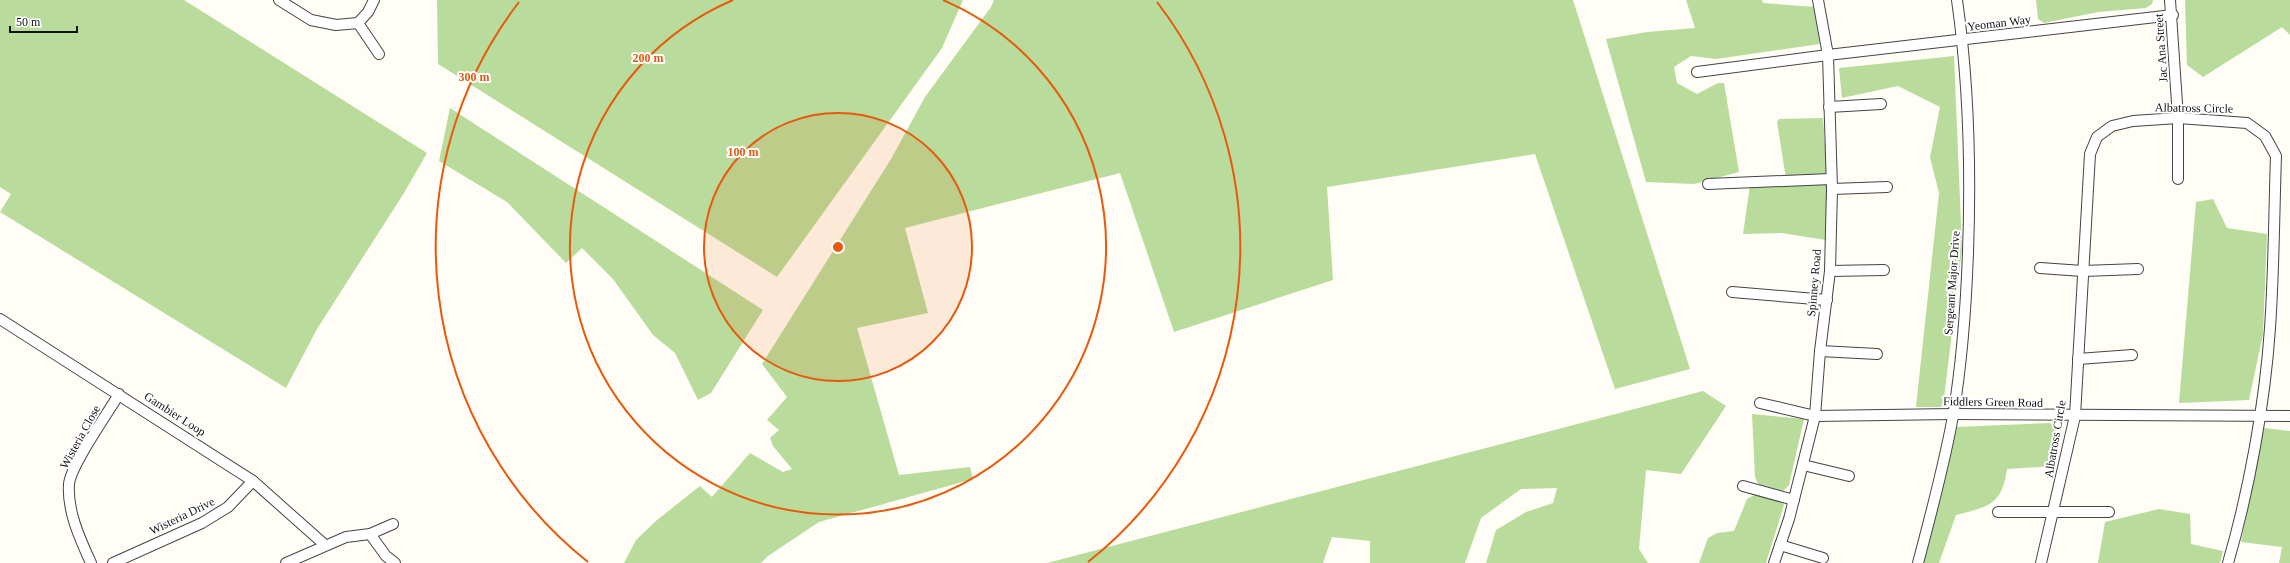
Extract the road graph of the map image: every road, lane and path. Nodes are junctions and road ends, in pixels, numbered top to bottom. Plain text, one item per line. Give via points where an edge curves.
1 (279, 0) edge
2 (374, 0) edge
3 (1818, 0) edge
4 (1957, 0) edge
5 (2170, 0) edge
6 (2173, 16) junction
7 (358, 23) junction
8 (1963, 40) junction
9 (379, 54) dead end
10 (1828, 55) junction
11 (1697, 72) dead end
12 (1881, 104) dead end
13 (1829, 107) junction
14 (2178, 118) junction
15 (2178, 179) dead end
16 (1708, 184) dead end
17 (1832, 184) junction
18 (1887, 187) dead end
19 (2040, 268) dead end
20 (2138, 269) dead end
21 (1884, 270) dead end
22 (1830, 271) junction
23 (2083, 271) junction
24 (1732, 292) dead end
25 (1827, 300) junction
26 (0, 319) edge
27 (1820, 351) junction
28 (1877, 354) dead end
29 (2132, 355) dead end
30 (2078, 359) junction
31 (119, 394) junction
32 (1760, 403) dead end
33 (1953, 414) junction
34 (2260, 415) junction
35 (1815, 416) junction
36 (2075, 416) junction
37 (2290, 416) edge
38 (1802, 465) junction
39 (1849, 476) dead end
40 (253, 481) junction
41 (1743, 486) dead end
42 (1794, 500) junction
43 (1998, 512) dead end
44 (2109, 512) dead end
45 (2054, 513) junction
46 (393, 524) dead end
47 (370, 534) junction
48 (325, 545) junction
49 (1780, 545) junction
50 (1823, 558) dead end
51 (91, 563) edge
52 (113, 563) edge
53 (286, 563) edge
54 (395, 563) edge
55 (1774, 563) edge
56 (1918, 563) edge
57 (2041, 563) edge
58 (2228, 563) edge

1 - 7 street via 311,20 336,25
2 - 7 street
3 - 10 street, Spinney Road
4 - 8 street, Sergeant Major Drive
5 - 6 street, Jac Ana Street
6 - 8 street, Yeoman Way
6 - 14 street, Jac Ana Street
7 - 9 street
8 - 10 street, Yeoman Way
8 - 33 street, Sergeant Major Drive via 1970,185 1966,307
10 - 11 street, Yeoman Way
10 - 13 street, Spinney Road
12 - 13 street
13 - 17 street, Spinney Road
14 - 15 street, Jac Ana Street
14 - 23 street, Albatross Circle via 2112,126 2097,137 2090,154
14 - 34 street, Albatross Circle via 2247,123 2265,136 2276,156 2270,329
16 - 17 street
17 - 18 street
17 - 22 street, Spinney Road
19 - 23 street
20 - 23 street
21 - 22 street
22 - 25 street, Spinney Road
23 - 30 street, Albatross Circle
24 - 25 street
25 - 27 street, Spinney Road
26 - 31 street, Gambier Loop
27 - 28 street
27 - 35 street, Spinney Road
29 - 30 street
30 - 36 street, Albatross Circle
31 - 40 street, Gambier Loop
31 - 51 street, Wisteria Close via 79,459 69,484 72,514
32 - 35 street, Fiddlers Green Road
33 - 35 street, Fiddlers Green Road
33 - 36 street, Fiddlers Green Road
33 - 56 street, Sergeant Major Drive via 1941,476
34 - 36 street, Fiddlers Green Road
34 - 37 street, Fiddlers Green Road
34 - 58 street, Albatross Circle via 2236,538
35 - 38 street, Spinney Road
36 - 45 street, Albatross Circle
38 - 39 street
38 - 42 street, Spinney Road
40 - 48 street, Gambier Loop
40 - 52 street, Wisteria Drive via 228,507 202,523
41 - 42 street
42 - 49 street, Spinney Road
43 - 45 street
44 - 45 street
45 - 57 street, Albatross Circle
46 - 47 street
47 - 48 street via 346,537
47 - 54 street via 386,556
48 - 53 street
49 - 50 street
49 - 55 street, Spinney Road

